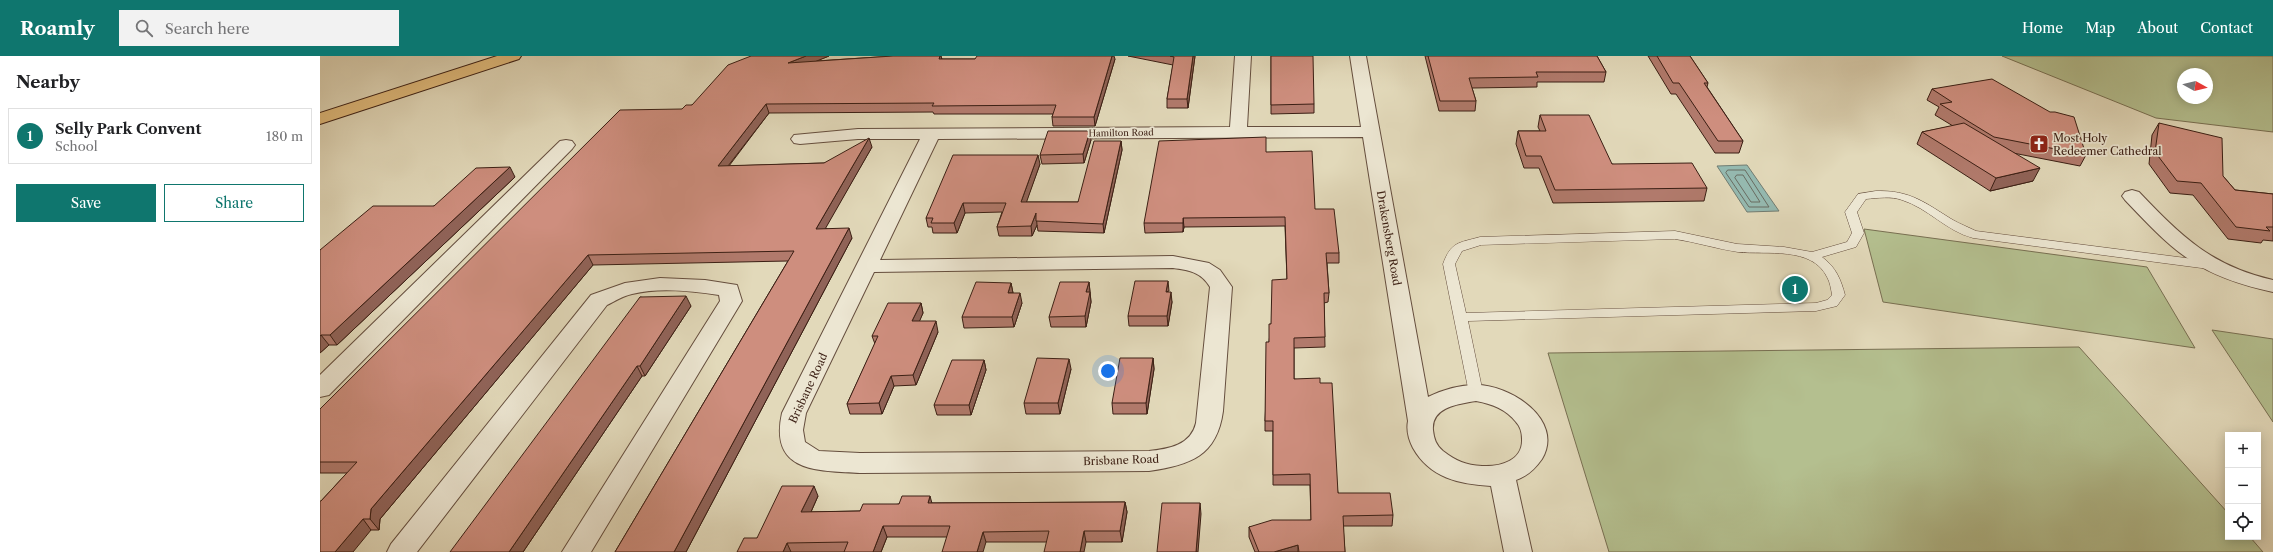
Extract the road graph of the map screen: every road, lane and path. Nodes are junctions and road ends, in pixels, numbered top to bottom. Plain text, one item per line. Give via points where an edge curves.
1 (513, 56) edge
2 (1243, 56) edge
3 (1358, 56) edge
4 (320, 119) edge
5 (1238, 132) junction
6 (1370, 132) junction
7 (931, 135) junction
8 (800, 139) dead end
9 (566, 145) dead end
10 (2132, 196) dead end
11 (1814, 256) junction
12 (2209, 265) junction
13 (868, 266) junction
14 (2273, 286) edge
15 (1460, 316) junction
16 (320, 389) edge
17 (1476, 394) junction
18 (1420, 420) junction
19 (1502, 474) junction
20 (401, 552) edge
21 (576, 552) edge
22 (1518, 552) edge

1 - 4 highway
2 - 5 street
3 - 6 street, Drakensberg Road
5 - 6 street, Hamilton Road
5 - 7 street, Hamilton Road
6 - 18 street, Drakensberg Road
7 - 8 street, Hamilton Road via 858,134
7 - 13 street, Brisbane Road
9 - 16 street
10 - 12 street via 2186,250
11 - 12 lane via 1852,244 1858,233 1851,212 1862,196 1882,193 1910,197 1973,234
11 - 15 lane via 1837,281 1839,295 1832,303 1816,307
11 - 15 lane via 1796,250 1739,248 1674,235 1480,241 1458,248 1448,264
12 - 14 street
13 - 13 street, Brisbane Road via 794,413 789,428 789,439 796,451 806,457 824,462 860,463 1149,461 1173,458 1187,451 1199,442 1207,430 1211,411 1221,287 1214,274 1202,268 1173,262
15 - 17 lane
17 - 18 street via 1456,394 1440,400 1427,409
17 - 19 street via 1492,396 1522,412 1531,423 1536,436 1535,448 1528,460 1517,469
18 - 19 street via 1419,432 1423,446 1432,457 1446,467 1476,476
19 - 22 street
20 - 21 street via 600,300 636,286 692,285 729,290 731,301

